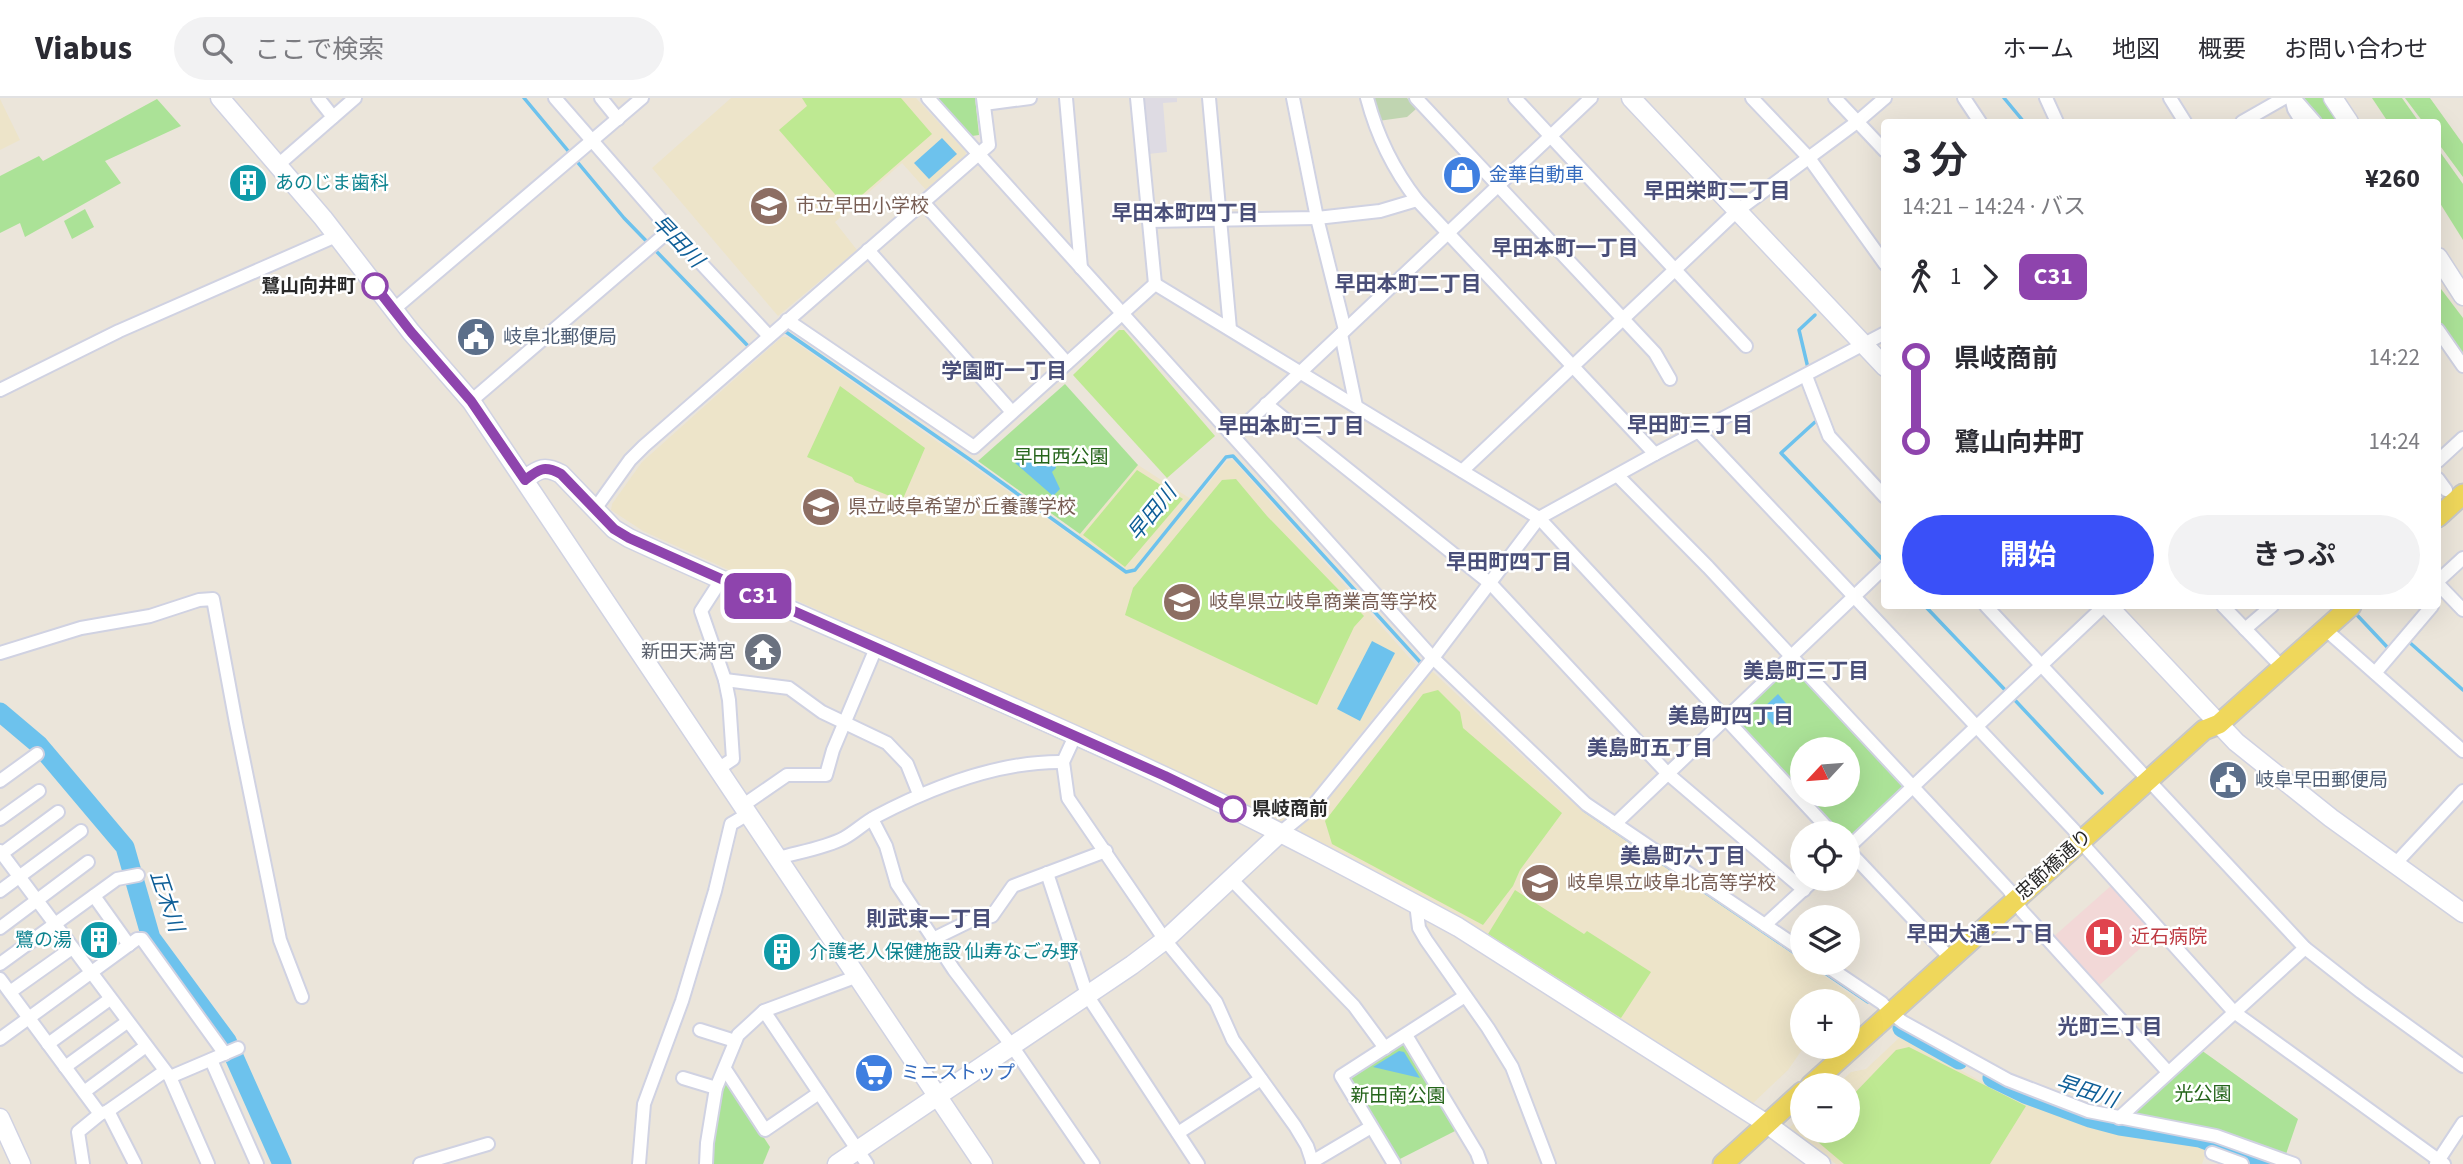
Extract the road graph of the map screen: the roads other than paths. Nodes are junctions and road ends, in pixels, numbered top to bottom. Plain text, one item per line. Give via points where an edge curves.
1 (220, 98) edge
2 (318, 98) edge
3 (355, 98) edge
4 (555, 98) edge
5 (601, 98) edge
6 (642, 98) edge
7 (928, 98) edge
8 (1030, 98) edge
9 (1066, 98) edge
10 (1137, 98) edge
11 (1209, 98) edge
12 (1293, 98) edge
13 (1367, 98) edge
14 (1416, 98) edge
15 (1515, 98) edge
16 (1591, 98) edge
17 (1631, 98) edge
18 (1752, 98) edge
19 (1835, 98) edge
20 (1885, 98) edge
21 (1964, 98) edge
22 (2046, 98) edge
23 (2169, 98) edge
24 (2284, 98) edge
25 (2293, 98) edge
26 (2333, 98) edge
27 (984, 101) edge
28 (333, 117) junction
29 (618, 118) junction
30 (1978, 119) edge
31 (2056, 119) edge
32 (2183, 119) edge
33 (2247, 119) edge
34 (2300, 119) edge
35 (2312, 119) edge
36 (2347, 119) edge
37 (1857, 122) junction
38 (1551, 136) junction
39 (592, 143) junction
40 (1881, 146) edge
41 (979, 153) junction
42 (1809, 158) junction
43 (278, 165) junction
44 (1498, 185) junction
45 (1417, 200) junction
46 (923, 202) junction
47 (1737, 211) junction
48 (1317, 218) junction
49 (1221, 219) junction
50 (1149, 221) junction
51 (670, 230) junction
52 (1447, 233) junction
53 (336, 236) junction
54 (868, 250) junction
55 (1881, 258) edge
56 (2441, 262) edge
57 (1081, 268) junction
58 (1676, 269) junction
59 (1155, 284) junction
60 (2463, 296) edge
61 (393, 310) junction
62 (1122, 313) junction
63 (787, 320) junction
64 (1624, 320) junction
65 (1230, 329) junction
66 (1343, 332) junction
67 (2441, 334) edge
68 (1881, 335) edge
69 (769, 336) junction
70 (1863, 344) junction
71 (1746, 346) dead end
72 (1067, 363) junction
73 (1881, 364) edge
74 (1573, 366) junction
75 (2463, 366) edge
76 (1300, 372) junction
77 (1805, 376) junction
78 (1670, 379) dead end
79 (0, 390) edge
80 (471, 401) junction
81 (1266, 404) junction
82 (1356, 406) junction
83 (1012, 412) junction
84 (1699, 432) junction
85 (1233, 436) junction
86 (2463, 438) edge
87 (1655, 454) junction
88 (2441, 458) edge
89 (1462, 471) junction
90 (1618, 476) junction
91 (525, 480) junction
92 (2454, 492) edge
93 (1881, 493) edge
94 (2463, 507) edge
95 (595, 509) junction
96 (2441, 512) edge
97 (1539, 518) junction
98 (2441, 526) edge
99 (2463, 558) edge
100 (1881, 571) edge
101 (721, 580) junction
102 (1491, 584) junction
103 (2441, 586) edge
104 (2441, 590) edge
105 (1855, 596) junction
106 (1989, 609) edge
107 (2103, 609) edge
108 (2109, 609) edge
109 (2226, 609) edge
110 (2268, 609) edge
111 (2334, 609) edge
112 (2348, 609) edge
113 (2424, 609) edge
114 (2463, 610) edge
115 (2245, 629) junction
116 (2325, 629) junction
117 (876, 648) junction
118 (0, 653) edge
119 (1789, 656) junction
120 (2275, 660) junction
121 (1429, 662) junction
122 (2042, 665) junction
123 (2375, 673) junction
124 (725, 680) junction
125 (1724, 720) junction
126 (2211, 723) junction
127 (846, 724) junction
128 (1978, 726) junction
129 (1075, 736) junction
130 (2463, 751) edge
131 (37, 754) dead end
132 (1063, 762) junction
133 (718, 769) junction
134 (1667, 773) junction
135 (2150, 779) junction
136 (0, 781) edge
137 (1913, 788) junction
138 (2463, 790) edge
139 (38, 791) dead end
140 (919, 794) junction
141 (745, 810) junction
142 (58, 812) dead end
143 (0, 819) edge
144 (872, 819) junction
145 (1821, 821) edge
146 (1615, 824) junction
147 (81, 831) dead end
148 (1280, 833) junction
149 (1860, 838) edge
150 (2081, 841) junction
151 (1106, 851) junction
152 (1, 853) edge
153 (778, 858) junction
154 (89, 862) dead end
155 (1860, 862) edge
156 (2396, 863) junction
157 (1047, 873) junction
158 (133, 876) dead end
159 (19, 877) junction
160 (1790, 878) edge
161 (1231, 879) junction
162 (0, 891) edge
163 (1803, 891) edge
164 (93, 896) junction
165 (37, 900) junction
166 (2016, 900) junction
167 (1416, 904) junction
168 (2463, 913) edge
169 (54, 924) junction
170 (1765, 925) junction
171 (0, 928) edge
172 (933, 939) junction
173 (1165, 940) junction
174 (1790, 942) edge
175 (129, 945) junction
176 (72, 948) junction
177 (2305, 948) junction
178 (1951, 959) junction
179 (0, 964) edge
180 (91, 974) junction
181 (1840, 975) edge
182 (858, 976) junction
183 (0, 979) edge
184 (10, 992) junction
185 (1087, 995) junction
186 (1465, 996) junction
187 (302, 997) dead end
188 (110, 999) junction
189 (764, 1011) junction
190 (2234, 1012) junction
191 (1891, 1013) junction
192 (29, 1018) junction
193 (127, 1022) junction
194 (700, 1030) dead end
195 (1406, 1035) junction
196 (0, 1039) edge
197 (735, 1041) junction
198 (48, 1044) junction
199 (146, 1046) junction
200 (1012, 1046) junction
201 (1385, 1048) junction
202 (211, 1060) junction
203 (2463, 1066) edge
204 (65, 1067) junction
205 (724, 1069) junction
206 (2168, 1072) junction
207 (1824, 1073) edge
208 (168, 1074) junction
209 (683, 1078) dead end
210 (1261, 1079) junction
211 (716, 1088) junction
212 (84, 1092) junction
213 (819, 1093) junction
214 (937, 1097) junction
215 (1790, 1103) edge
216 (104, 1113) junction
217 (0, 1118) edge
218 (2119, 1118) junction
219 (2463, 1123) edge
220 (1767, 1124) junction
221 (1371, 1127) junction
222 (1178, 1133) junction
223 (488, 1144) dead end
224 (2213, 1149) edge
225 (862, 1157) edge
226 (1312, 1163) edge
227 (2439, 1163) edge
228 (21, 1164) edge
229 (83, 1164) edge
230 (135, 1164) edge
231 (208, 1164) edge
232 (257, 1164) edge
233 (420, 1164) edge
234 (639, 1164) edge
235 (706, 1164) edge
236 (837, 1164) edge
237 (983, 1164) edge
238 (1093, 1164) edge
239 (1198, 1164) edge
240 (1394, 1164) edge
241 (1481, 1164) edge
242 (1549, 1164) edge
243 (1723, 1164) edge
244 (1821, 1164) edge
245 (2242, 1164) edge
246 (2294, 1164) edge

1 - 43 street
2 - 28 street
3 - 28 street
4 - 39 street
5 - 29 street
6 - 29 street
7 - 41 street
8 - 27 street
9 - 57 street
10 - 50 street
11 - 49 street
12 - 48 street
13 - 45 street via 1385,150
14 - 44 street
15 - 38 street
16 - 38 street
17 - 47 street
18 - 42 street
19 - 37 street
20 - 37 street
21 - 30 street
22 - 31 street
23 - 32 street
24 - 33 street
25 - 34 street
25 - 35 street
26 - 36 street
27 - 41 street via 989,145
28 - 43 street
29 - 39 street
37 - 40 street
37 - 42 street
38 - 44 street
38 - 58 street
39 - 51 street
39 - 61 street
41 - 46 street
41 - 57 street
42 - 47 street
42 - 55 street
43 - 53 street
44 - 52 street
44 - 64 street
45 - 48 street via 1380,211
45 - 52 street
46 - 54 street
46 - 72 street
47 - 58 street
47 - 70 street
48 - 49 street
48 - 66 street
49 - 50 street
49 - 65 street
50 - 59 street
51 - 69 street
51 - 80 street
52 - 66 street
52 - 74 street
53 - 61 street
53 - 79 street via 119,331
54 - 63 street
54 - 83 street
56 - 60 street
57 - 62 street
58 - 64 street
58 - 71 street
59 - 62 street
59 - 65 street
61 - 80 street
62 - 72 street
62 - 85 street
63 - 69 street
63 - 83 street via 974,447
64 - 74 street
64 - 78 street via 1655,353
65 - 76 street
66 - 76 street
66 - 82 street
67 - 75 street
68 - 70 street
69 - 95 street via 629,460
70 - 73 street
70 - 77 street
72 - 83 street
74 - 87 street
74 - 89 street
76 - 81 street
76 - 82 street
77 - 84 street
77 - 93 street via 1829,436
80 - 91 street
81 - 85 street
81 - 102 street
82 - 89 street
84 - 87 street
84 - 105 street
85 - 121 street
86 - 88 street
87 - 90 street
89 - 97 street
90 - 97 street
90 - 119 street
91 - 95 street via 550,468
91 - 133 street
92 - 96 main road
94 - 98 main road
95 - 101 street via 629,538
97 - 102 street
97 - 125 street
99 - 103 street
100 - 105 street
101 - 117 street
101 - 124 street via 701,611
102 - 121 street
102 - 134 street
104 - 114 street
105 - 119 street
105 - 128 street
106 - 122 street
107 - 122 street
108 - 126 street
109 - 115 street
110 - 115 street
111 - 120 main road, 忠節橋通り
112 - 116 main road, 忠節橋通り
113 - 123 street
115 - 120 street
116 - 123 street
116 - 126 main road, 忠節橋通り
117 - 127 street
117 - 129 street
118 - 187 street via 81,628 150,616 213,598 281,940
119 - 125 street
119 - 137 street
120 - 126 main road, 忠節橋通り
121 - 146 street via 1586,804
121 - 148 street via 1312,807
122 - 128 street
122 - 135 street
123 - 130 street
124 - 127 street via 789,688
124 - 133 street via 733,759
125 - 134 street
125 - 145 street
126 - 135 main road, 忠節橋通り
126 - 156 street
127 - 140 street via 887,743 907,764
127 - 141 street via 826,775 787,775
128 - 137 street
128 - 150 street
129 - 132 street
129 - 148 street
131 - 136 street
132 - 140 street via 1036,762 987,772
132 - 151 street via 1068,798
133 - 141 street
134 - 146 street
134 - 160 street
135 - 150 main road, 忠節橋通り
135 - 177 street
137 - 149 street
137 - 166 street
138 - 156 street
139 - 143 street
140 - 144 street
141 - 153 street
141 - 234 street via 731,824 682,1000 644,1104
142 - 152 street
144 - 153 street via 843,839
144 - 172 street via 897,884
146 - 170 street
147 - 159 street
148 - 161 street
148 - 167 street
150 - 166 main road, 忠節橋通り
150 - 190 street
151 - 157 street
151 - 173 street
152 - 159 street
153 - 182 street
154 - 165 street
155 - 178 street
156 - 168 street
157 - 172 street via 1013,886 992,916 972,920
157 - 185 street
158 - 164 street via 117,879
159 - 162 street
159 - 165 street
161 - 173 street
161 - 201 street via 1354,1006
163 - 170 street
164 - 169 street
164 - 175 street
165 - 169 street
165 - 171 street
166 - 178 main road, 忠節橋通り
166 - 206 street
167 - 186 street via 1419,928
167 - 220 street
169 - 176 street
169 - 179 street
170 - 174 street
172 - 200 street
173 - 185 street
173 - 210 street via 1216,1002 1228,1031
175 - 180 street
175 - 202 street via 142,939 232,1051
176 - 180 street
176 - 184 street
177 - 190 street
177 - 203 street
178 - 191 main road, 忠節橋通り
180 - 188 street
180 - 192 street
181 - 191 street
182 - 189 street
182 - 214 street
183 - 184 street
184 - 192 street
185 - 200 street
185 - 222 street
186 - 195 street
186 - 242 street via 1512,1067
188 - 193 street
188 - 198 street
189 - 197 street
189 - 213 street
190 - 206 street
190 - 227 street
191 - 207 main road, 忠節橋通り
191 - 218 street via 2008,1080
192 - 196 street
192 - 198 street
193 - 199 street
193 - 204 street
194 - 197 street
195 - 201 street
195 - 241 street
197 - 205 street
198 - 204 street
199 - 208 street
199 - 212 street
200 - 214 street
200 - 238 street
201 - 221 street via 1342,1076
202 - 208 street
202 - 232 street
204 - 212 street
205 - 211 street
205 - 213 street via 765,1130
206 - 218 street
208 - 216 street
208 - 231 street
209 - 211 street
210 - 222 street
210 - 226 street via 1296,1126
211 - 235 street
212 - 216 street
213 - 225 street
214 - 225 street
214 - 237 street
215 - 220 main road
216 - 229 street via 78,1132
216 - 230 street
217 - 228 street
218 - 224 street
219 - 227 street
220 - 243 main road
220 - 244 street
221 - 226 street
221 - 240 street
222 - 239 street
223 - 233 street
224 - 245 street
224 - 246 street
225 - 236 street

